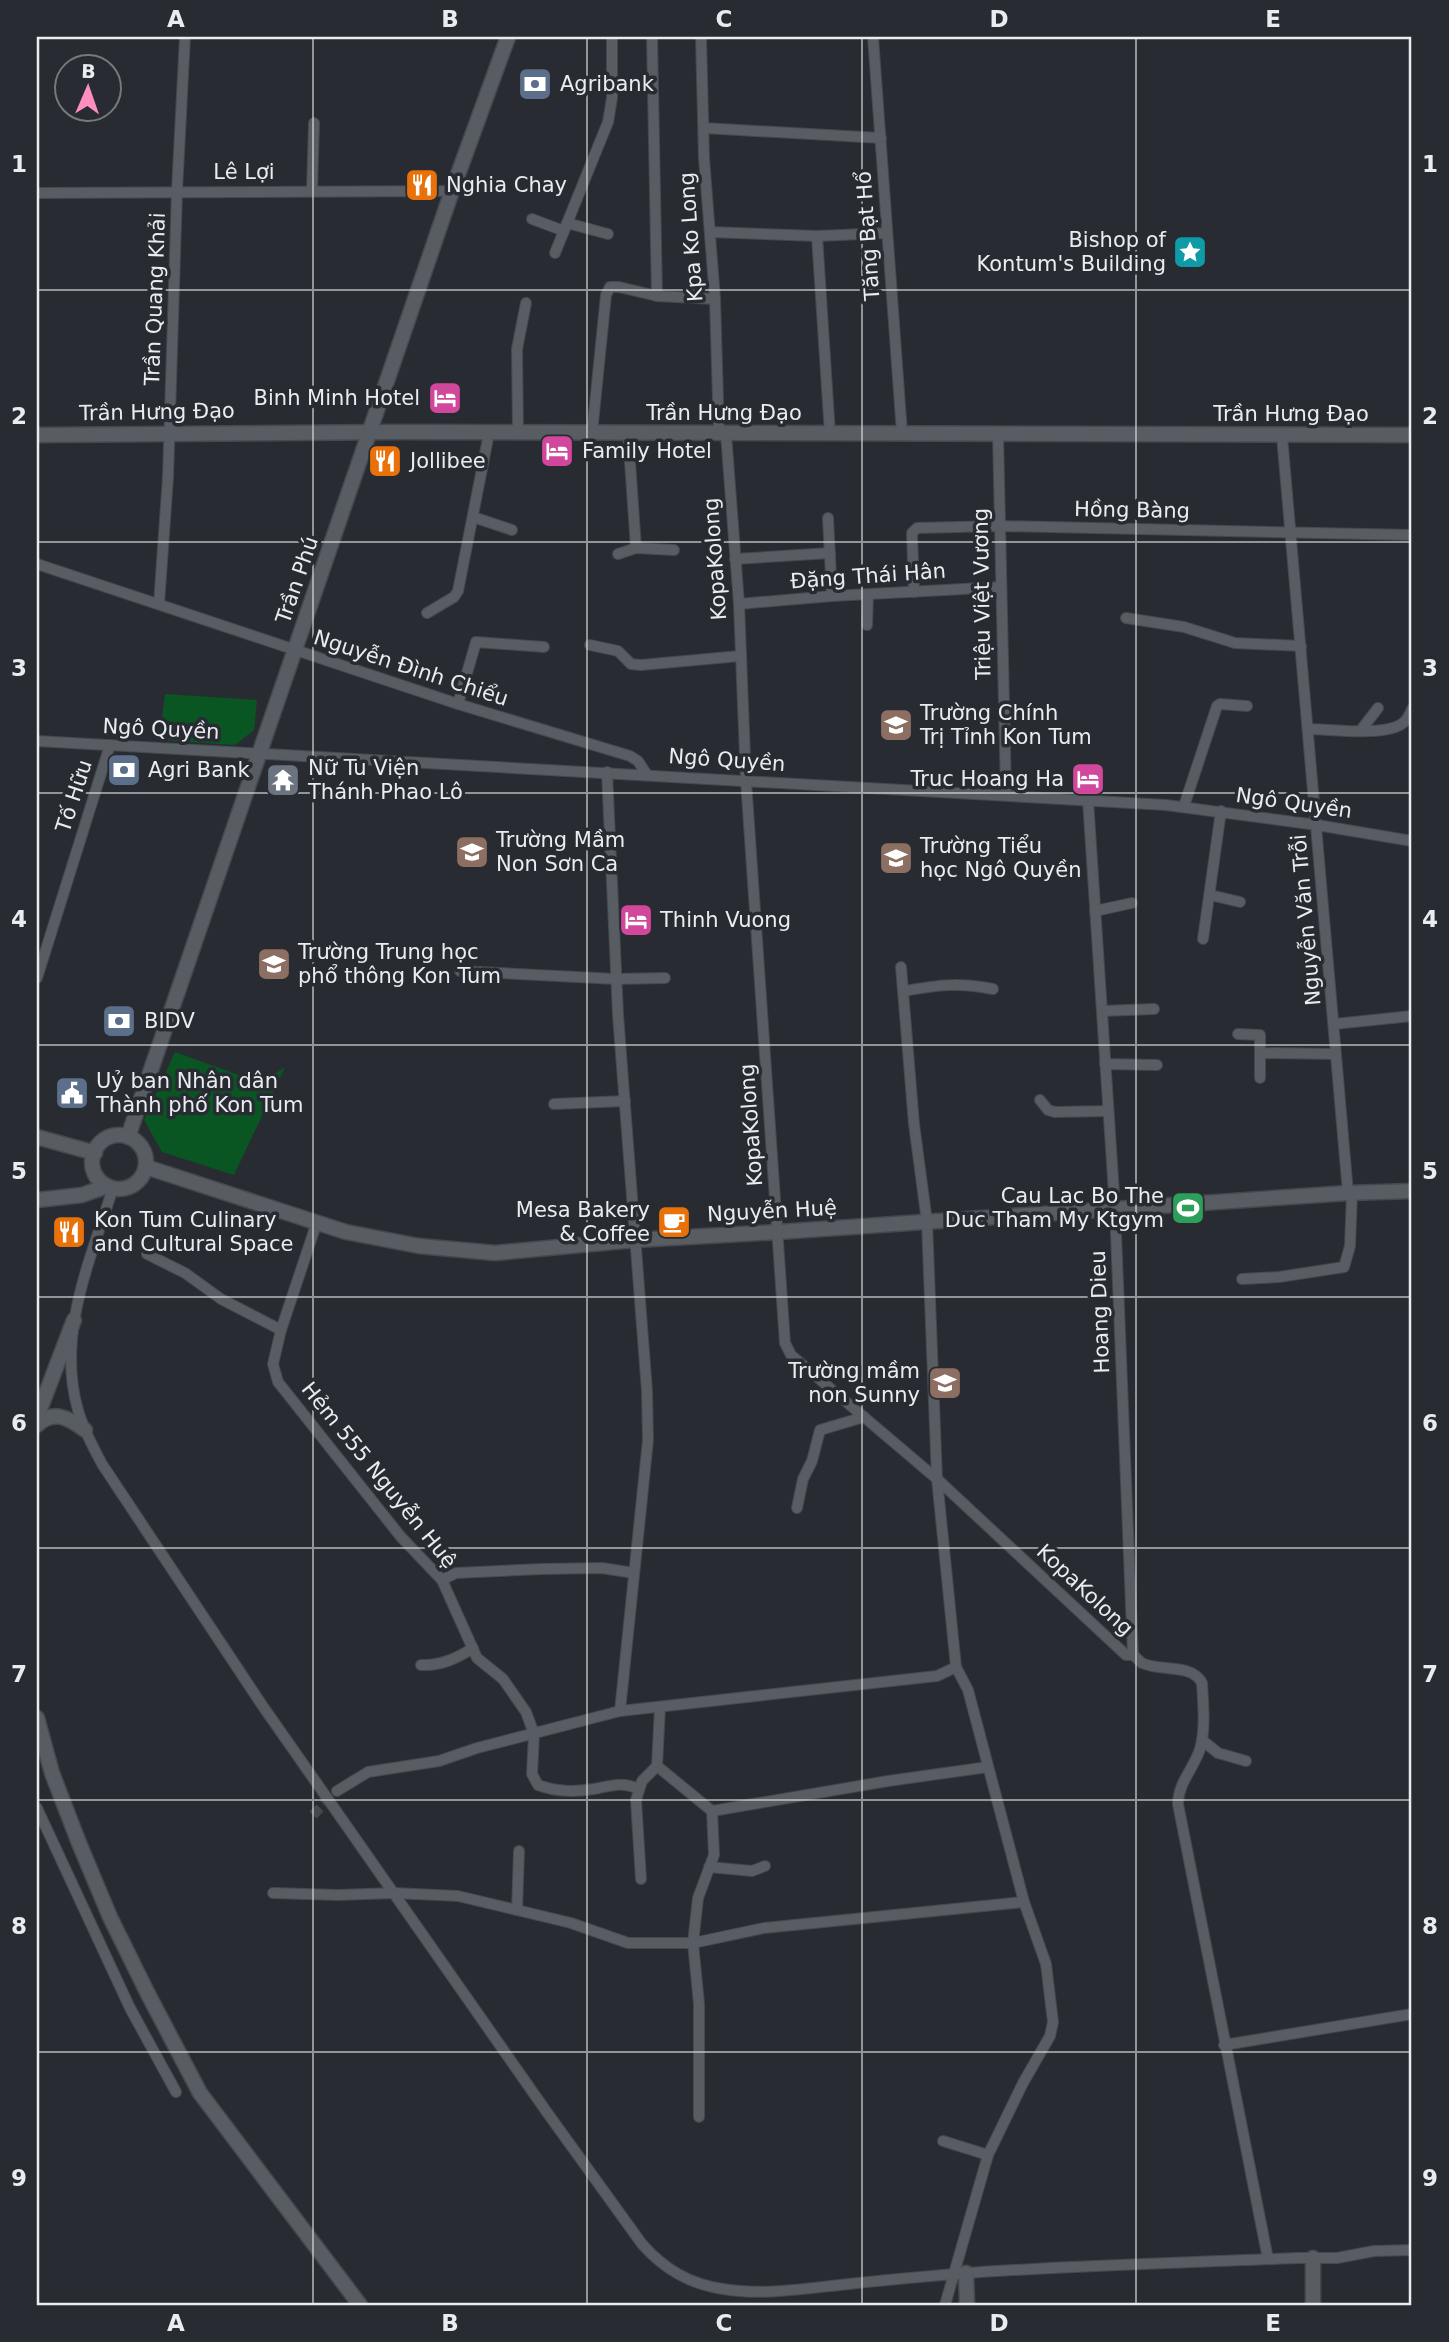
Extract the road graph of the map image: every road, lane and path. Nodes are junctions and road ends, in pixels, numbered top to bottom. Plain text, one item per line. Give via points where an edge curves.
1 (185, 37) edge
2 (508, 37) edge
3 (612, 37) edge
4 (652, 37) edge
5 (701, 37) edge
6 (873, 37) edge
7 (314, 123) dead end
8 (704, 128) junction
9 (881, 138) junction
10 (177, 191) junction
11 (312, 191) junction
12 (452, 191) junction
13 (37, 193) edge
14 (532, 219) dead end
15 (566, 227) junction
16 (710, 232) junction
17 (887, 233) junction
18 (608, 234) dead end
19 (817, 236) junction
20 (555, 253) dead end
21 (657, 296) junction
22 (715, 299) junction
23 (526, 303) dead end
24 (170, 432) junction
25 (369, 432) junction
26 (518, 432) junction
27 (489, 433) junction
28 (592, 433) junction
29 (628, 433) junction
30 (830, 433) junction
31 (902, 433) junction
32 (722, 434) junction
33 (37, 435) edge
34 (998, 435) junction
35 (1412, 435) edge
36 (1282, 436) junction
37 (473, 517) junction
38 (828, 518) dead end
39 (999, 526) junction
40 (512, 530) dead end
41 (1291, 532) junction
42 (1412, 536) edge
43 (636, 548) junction
44 (674, 550) dead end
45 (830, 553) junction
46 (618, 554) dead end
47 (735, 559) junction
48 (37, 564) edge
49 (1001, 587) junction
50 (914, 592) junction
51 (867, 594) junction
52 (832, 596) junction
53 (159, 604) junction
54 (739, 604) junction
55 (427, 613) dead end
56 (1126, 618) dead end
57 (867, 625) dead end
58 (590, 645) dead end
59 (1301, 646) junction
60 (544, 647) dead end
61 (295, 651) junction
62 (740, 656) junction
63 (457, 704) junction
64 (1247, 706) dead end
65 (1378, 708) dead end
66 (1412, 709) edge
67 (1308, 729) junction
68 (1361, 730) junction
69 (37, 741) edge
70 (110, 745) junction
71 (261, 753) junction
72 (607, 772) junction
73 (647, 775) junction
74 (746, 781) junction
75 (1006, 794) junction
76 (1088, 800) junction
77 (1184, 806) junction
78 (1221, 811) junction
79 (1317, 825) junction
80 (1412, 841) edge
81 (1209, 895) junction
82 (1240, 902) dead end
83 (1132, 903) dead end
84 (1095, 911) junction
85 (1203, 939) dead end
86 (901, 967) dead end
87 (460, 971) dead end
88 (37, 978) edge
89 (665, 978) dead end
90 (616, 979) junction
91 (993, 989) dead end
92 (904, 991) junction
93 (1154, 1009) dead end
94 (1101, 1011) junction
95 (1412, 1016) edge
96 (1334, 1024) junction
97 (1238, 1034) dead end
98 (1261, 1053) junction
99 (1336, 1054) junction
100 (1105, 1063) junction
101 (1157, 1065) dead end
102 (1260, 1078) dead end
103 (1040, 1100) dead end
104 (625, 1101) junction
105 (554, 1104) dead end
106 (1108, 1111) junction
107 (37, 1137) edge
108 (128, 1137) junction
109 (94, 1153) junction
110 (146, 1167) junction
111 (110, 1187) junction
112 (1412, 1191) edge
113 (1350, 1193) junction
114 (37, 1200) edge
115 (1115, 1209) junction
116 (317, 1222) junction
117 (927, 1222) junction
118 (778, 1232) junction
119 (635, 1240) junction
120 (147, 1254) dead end
121 (1242, 1279) dead end
122 (74, 1320) junction
123 (281, 1330) junction
124 (37, 1417) edge
125 (864, 1417) junction
126 (37, 1425) edge
127 (85, 1430) junction
128 (937, 1479) junction
129 (797, 1508) dead end
130 (634, 1573) junction
131 (442, 1580) junction
132 (473, 1648) junction
133 (1133, 1655) junction
134 (421, 1665) dead end
135 (956, 1667) junction
136 (660, 1707) junction
137 (620, 1712) junction
138 (37, 1718) edge
139 (534, 1734) junction
140 (1202, 1740) junction
141 (1246, 1761) dead end
142 (657, 1766) junction
143 (988, 1767) junction
144 (639, 1789) junction
145 (337, 1791) tunnel mouth
146 (37, 1808) edge
147 (712, 1811) junction
148 (519, 1851) dead end
149 (765, 1866) dead end
150 (709, 1867) junction
151 (641, 1879) dead end
152 (273, 1893) dead end
153 (394, 1893) junction
154 (1024, 1902) junction
155 (517, 1910) junction
156 (693, 1943) junction
157 (1412, 2014) edge
158 (1224, 2045) junction
159 (176, 2092) dead end
160 (699, 2118) dead end
161 (943, 2141) dead end
162 (988, 2155) junction
163 (1412, 2250) edge
164 (1313, 2258) junction
165 (1268, 2259) junction
166 (960, 2274) junction
167 (360, 2305) edge
168 (945, 2305) edge
169 (967, 2305) edge
170 (1313, 2305) edge

1 - 10 street, Trần Quang Khải
2 - 12 street, Trần Phú
3 - 15 street via 608,122
4 - 21 street
5 - 8 street, Kpa Ko Long
6 - 9 street, Tăng Bạt Hổ
7 - 11 street
8 - 9 street
8 - 16 street, Kpa Ko Long
9 - 17 street, Tăng Bạt Hổ
10 - 11 street, Lê Lợi
10 - 13 street, Lê Lợi
10 - 24 street, Trần Quang Khải
11 - 12 street, Lê Lợi
12 - 25 street, Trần Phú
14 - 15 street
15 - 18 street
15 - 20 street
16 - 19 street
16 - 22 street, Kpa Ko Long
17 - 19 street
17 - 31 street, Tăng Bạt Hổ
19 - 30 street
21 - 22 street
21 - 28 street via 619,287 607,290
22 - 32 street, Kpa Ko Long
23 - 26 street via 517,349
24 - 25 street, Trần Hưng Đạo
24 - 33 street, Trần Hưng Đạo
24 - 53 street, Trần Quang Khải
25 - 27 street, Trần Hưng Đạo
25 - 61 street, Trần Phú
26 - 27 street, Trần Hưng Đạo
26 - 28 street, Trần Hưng Đạo
27 - 37 street
28 - 29 street, Trần Hưng Đạo
29 - 32 street, Trần Hưng Đạo
29 - 43 street
30 - 31 street, Trần Hưng Đạo
30 - 32 street, Trần Hưng Đạo
31 - 34 street, Trần Hưng Đạo
32 - 47 street, KopaKolong
34 - 36 street, Trần Hưng Đạo
34 - 39 street, Triệu Việt Vương
35 - 36 street, Trần Hưng Đạo
36 - 41 street, Nguyễn Văn Trỗi
37 - 40 street
37 - 55 street via 458,591
38 - 45 street
39 - 41 street, Hồng Bàng
39 - 49 street, Triệu Việt Vương
39 - 50 street, Hồng Bàng via 913,530
41 - 42 street, Hồng Bàng
41 - 59 street, Nguyễn Văn Trỗi
43 - 44 street
43 - 46 street
45 - 47 street
45 - 52 street
47 - 54 street, KopaKolong
48 - 53 street, Nguyễn Đình Chiểu
49 - 50 street, Đặng Thái Hân
49 - 75 street, Triệu Việt Vương
50 - 51 street, Đặng Thái Hân
51 - 52 street, Đặng Thái Hân
51 - 57 street
52 - 54 street, Đặng Thái Hân
53 - 61 street, Nguyễn Đình Chiểu
54 - 62 street, KopaKolong
56 - 59 street via 1184,627 1235,643
58 - 62 street via 618,651 631,664 641,665
59 - 67 street, Nguyễn Văn Trỗi
60 - 63 street via 476,642
61 - 63 street, Nguyễn Đình Chiểu
61 - 71 street, Trần Phú
62 - 74 street, KopaKolong
63 - 73 street, Nguyễn Đình Chiểu via 631,756
64 - 77 street via 1217,706
65 - 68 street
66 - 68 street via 1404,722 1392,728
67 - 68 street
67 - 79 street, Nguyễn Văn Trỗi
69 - 70 street, Ngô Quyền
70 - 71 street, Ngô Quyền
70 - 88 street, Tố Hữu
71 - 72 street, Ngô Quyền
71 - 108 street, Trần Phú
72 - 73 street, Ngô Quyền
72 - 90 street
73 - 74 street, Ngô Quyền
74 - 75 street, Ngô Quyền
74 - 118 street, KopaKolong
75 - 76 street, Ngô Quyền
76 - 77 street, Ngô Quyền
76 - 84 street, Hoang Dieu
77 - 78 street, Ngô Quyền
78 - 79 street, Ngô Quyền
78 - 81 street
79 - 80 street, Ngô Quyền
79 - 96 street, Nguyễn Văn Trỗi
81 - 82 street
81 - 85 street
83 - 84 street
84 - 94 street, Hoang Dieu
86 - 92 street
87 - 90 street
89 - 90 street
90 - 104 street
91 - 92 street via 964,983
92 - 117 street
93 - 94 street
94 - 100 street, Hoang Dieu
95 - 96 street
96 - 99 street, Nguyễn Văn Trỗi
97 - 98 street via 1260,1035
98 - 99 street
98 - 102 street
99 - 113 street, Nguyễn Văn Trỗi
100 - 101 street
100 - 106 street, Hoang Dieu
103 - 106 street via 1055,1112
104 - 105 street
104 - 119 street
106 - 115 street, Hoang Dieu
107 - 109 street
108 - 109 street via 111,1137
108 - 110 street via 140,1145
109 - 111 street via 94,1170
110 - 111 street via 144,1175 128,1188
110 - 116 street, Nguyễn Huệ
111 - 114 street
111 - 122 street
112 - 113 street, Nguyễn Huệ
113 - 115 street, Nguyễn Huệ
113 - 121 street, Nguyễn Văn Trỗi via 1350,1246 1344,1267
115 - 117 street, Nguyễn Huệ
115 - 133 street, Hoang Dieu
116 - 119 street, Nguyễn Huệ via 419,1246 495,1253
116 - 123 street, Hẻm 555 Nguyễn Huệ
117 - 118 street, Nguyễn Huệ
117 - 128 street
118 - 119 street, Nguyễn Huệ
118 - 125 street, KopaKolong via 785,1343 791,1355
119 - 130 street via 648,1440
120 - 123 street
122 - 124 street
122 - 127 street via 70,1368
123 - 131 street, Hẻm 555 Nguyễn Huệ via 273,1364 278,1382 401,1537
125 - 128 street, KopaKolong
125 - 129 street via 820,1430
126 - 127 street via 57,1416
127 - 153 street via 102,1464 207,1623
128 - 133 street, KopaKolong via 1126,1655
128 - 135 street
130 - 131 street via 542,1569 456,1573
130 - 137 street
131 - 132 street, Hẻm 555 Nguyễn Huệ
132 - 134 street via 434,1666
132 - 139 street, Hẻm 555 Nguyễn Huệ via 477,1658 503,1679
133 - 140 street, KopaKolong via 1142,1663 1199,1676
135 - 136 street via 937,1676
135 - 143 street via 968,1690
136 - 137 street
136 - 142 street
137 - 139 street
138 - 167 street via 57,1784 110,1917 200,2093
139 - 144 street via 532,1774 538,1785 570,1791 611,1784
139 - 145 street via 439,1760 368,1772
140 - 141 street via 1218,1753
140 - 158 street via 1178,1804
142 - 144 street via 646,1774
142 - 147 street
143 - 147 street
143 - 154 street
144 - 151 street via 635,1811
146 - 159 street via 130,2008
147 - 150 street
148 - 155 street
149 - 150 street via 752,1871
150 - 156 street via 698,1898
152 - 153 street
153 - 155 street via 458,1896
153 - 166 street via 642,2244 669,2270 703,2285 754,2292
154 - 156 street via 764,1928
154 - 162 street via 1046,1964 1052,2029
155 - 156 street via 628,1943
156 - 160 street via 699,2004
157 - 158 street
158 - 165 street
161 - 162 street
162 - 166 street
163 - 164 street
164 - 165 street
164 - 170 street
165 - 166 street
166 - 168 street
166 - 169 street

